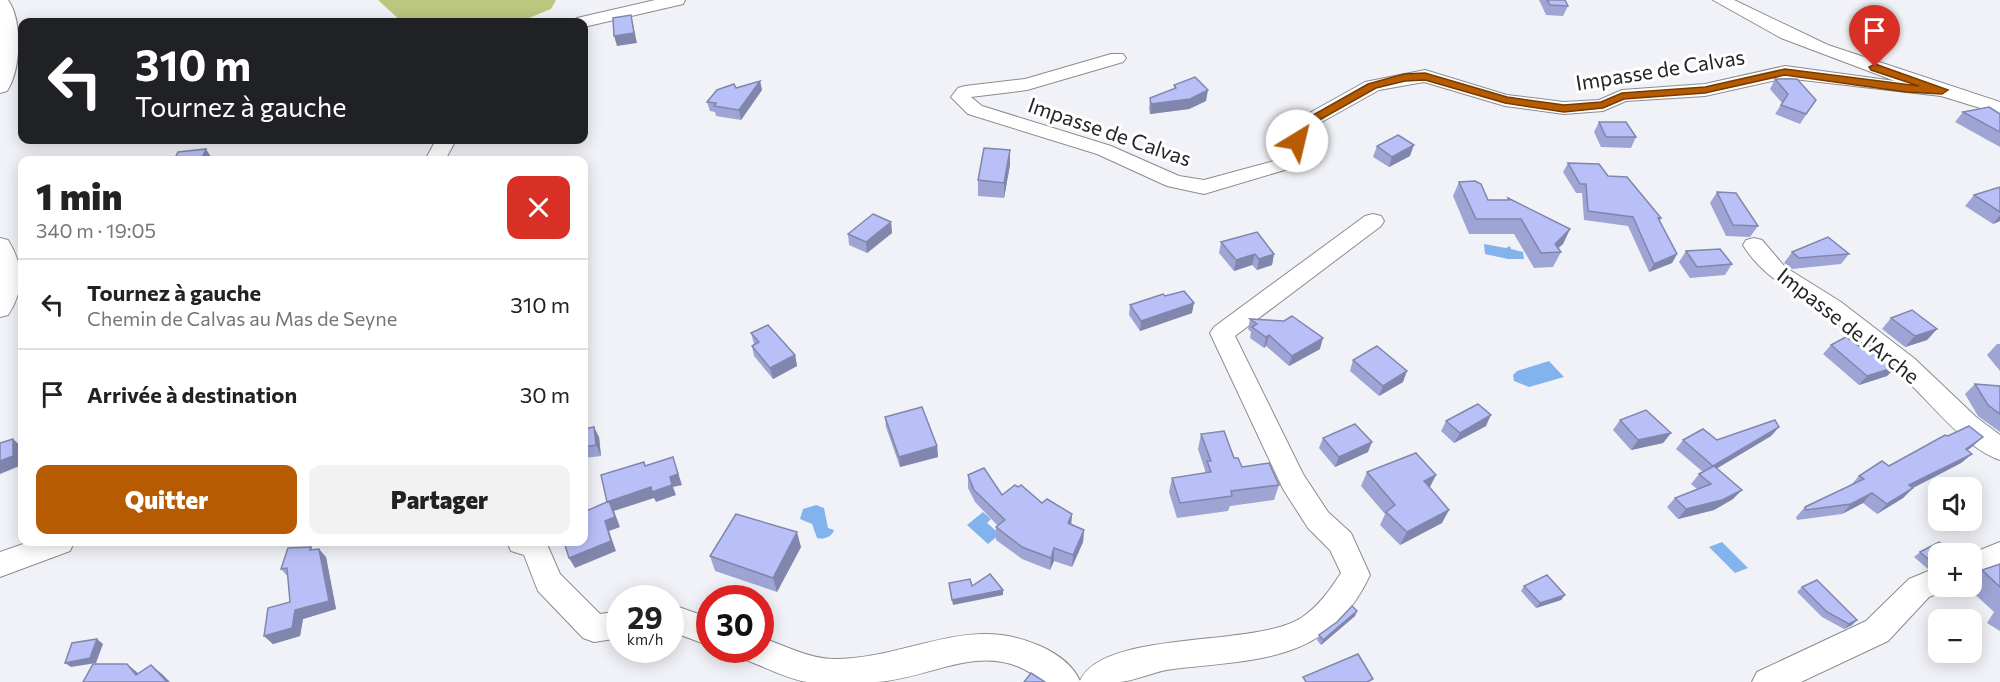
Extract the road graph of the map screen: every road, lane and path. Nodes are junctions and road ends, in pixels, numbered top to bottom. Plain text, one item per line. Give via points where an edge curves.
1 (0, 0) edge
2 (678, 0) edge
3 (1721, 0) edge
4 (588, 21) edge
5 (1117, 58) dead end
6 (0, 87) edge
7 (1942, 90) junction
8 (2000, 108) edge
9 (1373, 220) dead end
10 (0, 245) edge
11 (1754, 245) dead end
12 (0, 309) edge
13 (2000, 450) edge
14 (50, 546) edge
15 (530, 546) edge
16 (2000, 554) edge
17 (1982, 561) edge
18 (0, 565) edge
19 (1928, 584) edge
20 (606, 626) edge
21 (774, 656) edge
22 (1065, 682) edge
23 (1095, 682) edge
24 (1768, 682) edge

1 - 6 street via 11,26 7,76
2 - 4 street
3 - 7 street via 1816,48
5 - 7 street, Impasse de Calvas via 1027,84 965,92 960,97 975,110 1104,150 1174,181 1204,187 1281,165 1297,141 1302,125 1372,86 1404,78 1425,76 1505,100 1564,108 1603,105 1622,96 1705,90 1785,72
7 - 8 street
9 - 23 street via 1222,333 1293,481 1318,520 1341,542 1356,574 1351,585 1316,624 1294,637 1270,646 1159,656 1119,669
10 - 12 street via 11,269 12,285
11 - 13 street, Impasse de l'Arche via 1777,272 1906,365
14 - 18 street
15 - 20 street via 535,548 548,582 594,628
16 - 17 street
19 - 24 street via 1919,588 1877,631
21 - 22 street via 832,673 875,669 966,646 997,648 1020,652 1042,663

